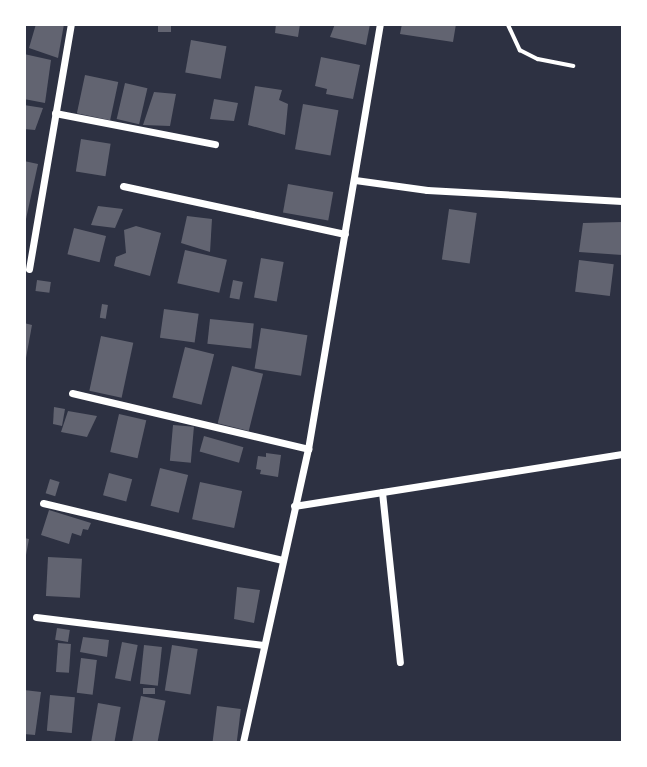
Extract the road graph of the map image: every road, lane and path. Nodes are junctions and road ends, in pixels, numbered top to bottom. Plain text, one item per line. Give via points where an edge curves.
1 (71, 24) edge
2 (380, 24) edge
3 (508, 24) edge
4 (573, 66) dead end
5 (55, 113) junction
6 (215, 144) dead end
7 (355, 180) junction
8 (122, 186) dead end
9 (622, 201) edge
10 (345, 234) junction
11 (29, 269) dead end
12 (72, 393) dead end
13 (307, 449) junction
14 (622, 454) edge
15 (382, 492) junction
16 (43, 503) dead end
17 (295, 506) junction
18 (282, 560) junction
19 (36, 617) dead end
20 (263, 645) junction
21 (400, 662) dead end
22 (243, 743) edge

1 - 5 street
2 - 7 street
3 - 4 lane via 520,50
5 - 6 street
5 - 11 street
7 - 9 street via 427,190
7 - 10 street
8 - 10 street
10 - 13 street
12 - 13 street
13 - 17 street
14 - 15 street
15 - 17 street
15 - 21 street
16 - 18 street
17 - 18 street
18 - 20 street
19 - 20 street
20 - 22 street

